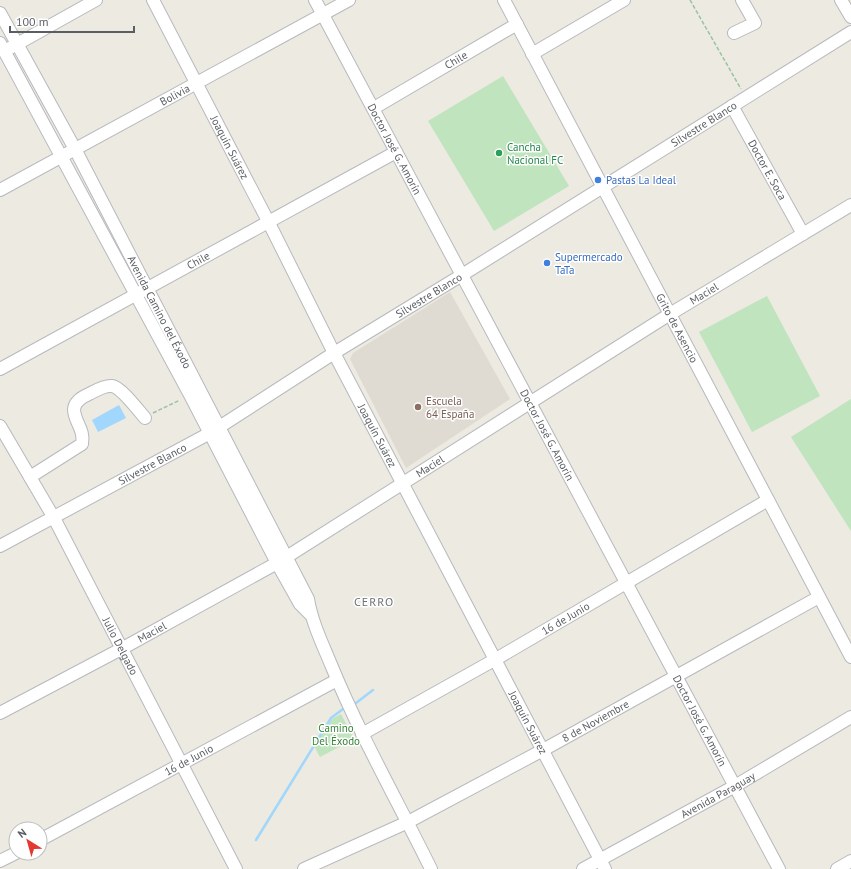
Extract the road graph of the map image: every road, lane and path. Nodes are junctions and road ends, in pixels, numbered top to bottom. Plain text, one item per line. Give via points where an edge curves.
1 (96, 0) edge
2 (153, 0) edge
3 (315, 0) edge
4 (349, 0) edge
5 (504, 0) edge
6 (624, 0) edge
7 (690, 0) edge
8 (742, 0) edge
9 (841, 0) edge
10 (0, 13) edge
11 (323, 14) junction
12 (851, 17) edge
13 (517, 24) junction
14 (851, 32) edge
15 (734, 33) dead end
16 (17, 44) junction
17 (1, 49) edge
18 (532, 54) junction
19 (196, 83) junction
20 (746, 97) junction
21 (732, 106) junction
22 (374, 108) junction
23 (75, 149) junction
24 (396, 152) junction
25 (62, 156) junction
26 (602, 187) junction
27 (0, 190) edge
28 (851, 205) edge
29 (268, 221) junction
30 (803, 234) junction
31 (462, 275) junction
32 (141, 291) junction
33 (670, 314) junction
34 (334, 353) junction
35 (0, 369) edge
36 (190, 395) junction
37 (530, 403) junction
38 (145, 418) joint
39 (0, 426) edge
40 (214, 430) junction
41 (30, 477) junction
42 (402, 482) junction
43 (768, 500) junction
44 (54, 518) junction
45 (0, 546) edge
46 (282, 560) junction
47 (627, 583) junction
48 (819, 597) junction
49 (123, 648) junction
50 (851, 657) edge
51 (496, 659) junction
52 (676, 677) junction
53 (337, 680) junction
54 (0, 713) edge
55 (851, 717) edge
56 (362, 734) junction
57 (543, 750) junction
58 (183, 764) junction
59 (735, 786) junction
60 (408, 822) junction
61 (48, 836) edge
62 (851, 861) edge
63 (603, 864) edge
64 (0, 865) edge
65 (2, 869) edge
66 (236, 869) edge
67 (304, 869) edge
68 (431, 869) edge
69 (583, 869) edge
70 (779, 869) edge
71 (837, 869) edge

1 - 16 street
2 - 19 street, Joaquín Suárez
3 - 11 street, Doctor José G. Amorín
4 - 11 street, Bolivia
5 - 13 street, Grito de Asencio
6 - 18 street
7 - 20 path
8 - 15 street via 755,23
9 - 12 street
10 - 16 street, Avenida Camino del Éxodo
11 - 19 street, Bolivia
11 - 22 street, Doctor José G. Amorín
13 - 18 street, Grito de Asencio
13 - 22 street, Chile
14 - 20 street, Silvestre Blanco
16 - 17 street
16 - 23 street, Avenida Camino del Éxodo
17 - 25 street, Avenida Camino del Éxodo
18 - 26 street, Grito de Asencio
19 - 23 street, Bolivia
19 - 29 street, Joaquín Suárez
20 - 21 street, Silvestre Blanco
21 - 26 street, Silvestre Blanco
21 - 30 street, Doctor E. Soca
22 - 24 street, Doctor José G. Amorín
23 - 25 street, Bolivia
23 - 32 street, Avenida Camino del Éxodo
24 - 29 street, Chile
24 - 31 street, Doctor José G. Amorín
25 - 27 street, Bolivia
25 - 32 street, Avenida Camino del Éxodo
26 - 31 street, Silvestre Blanco
26 - 33 street, Grito de Asencio
28 - 30 street, Maciel
29 - 32 street, Chile
29 - 34 street, Joaquín Suárez
30 - 33 street, Maciel
31 - 34 street, Silvestre Blanco
31 - 37 street, Doctor José G. Amorín
32 - 35 street, Chile
32 - 36 street, Avenida Camino del Éxodo
32 - 40 street, Avenida Camino del Éxodo
33 - 37 street, Maciel
33 - 43 street, Grito de Asencio
34 - 40 street, Silvestre Blanco
34 - 42 street, Joaquín Suárez
36 - 38 path
36 - 40 street, Avenida Camino del Éxodo
37 - 42 street, Maciel
37 - 47 street, Doctor José G. Amorín
38 - 41 street via 119,389 112,386 102,387 79,399 75,406 74,411 84,436 82,444
39 - 41 street, Julio Delgado
40 - 44 street, Silvestre Blanco
40 - 46 street, Avenida Camino del Éxodo
41 - 44 street, Julio Delgado
42 - 46 street, Maciel
42 - 51 street, Joaquín Suárez
43 - 47 street, 16 de Junio
43 - 48 street, Grito de Asencio
44 - 45 street, Silvestre Blanco
44 - 49 street, Julio Delgado
46 - 49 street, Maciel
46 - 53 street, Avenida Camino del Éxodo via 300,604 311,615
47 - 51 street, 16 de Junio
47 - 52 street, Doctor José G. Amorín
48 - 50 street, Grito de Asencio
48 - 52 street, 8 de Noviembre
49 - 54 street, Maciel
49 - 58 street, Julio Delgado
51 - 56 street, 16 de Junio
51 - 57 street, Joaquín Suárez
52 - 57 street, 8 de Noviembre
52 - 59 street, Doctor José G. Amorín
53 - 56 street, Avenida Camino del Éxodo
53 - 58 street, 16 de Junio
55 - 59 street, Avenida Paraguay
56 - 60 street, Avenida Camino del Éxodo
57 - 60 street, 8 de Noviembre
57 - 63 street, Joaquín Suárez
58 - 61 street, 16 de Junio
58 - 66 street, Julio Delgado
59 - 63 street, Avenida Paraguay
59 - 70 street, Doctor José G. Amorín
60 - 67 street, 8 de Noviembre
60 - 68 street, Avenida Camino del Éxodo
62 - 71 street
63 - 69 street, Avenida Paraguay
64 - 65 street

